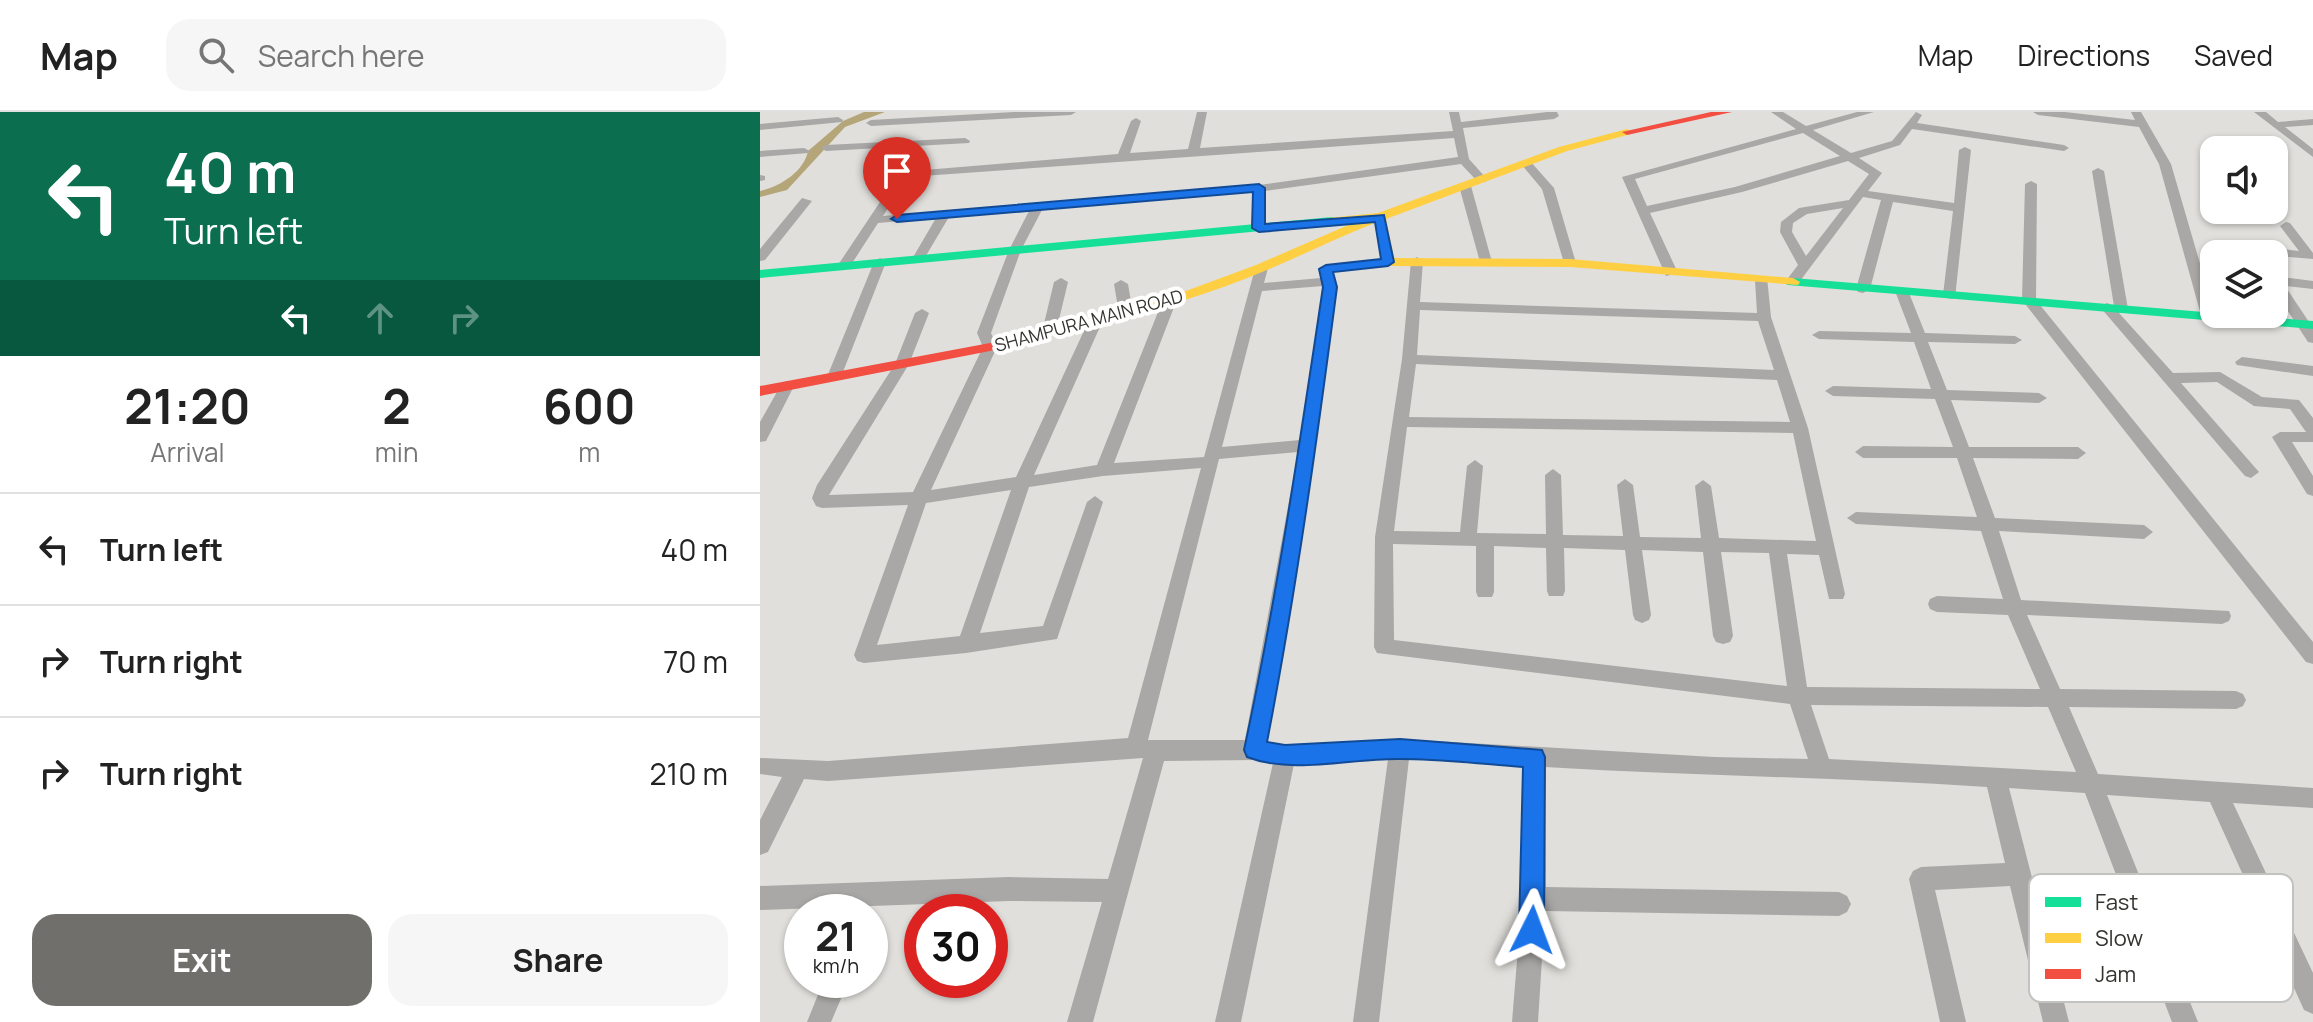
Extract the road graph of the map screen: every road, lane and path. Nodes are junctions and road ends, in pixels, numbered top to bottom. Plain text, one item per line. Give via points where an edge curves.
1 (1071, 112) edge
2 (1202, 112) edge
3 (1454, 112) edge
4 (1552, 112) edge
5 (1727, 112) edge
6 (1776, 112) edge
7 (1869, 112) edge
8 (2038, 112) edge
9 (2259, 112) edge
10 (979, 115) edge
11 (2140, 118) edge
12 (838, 120) dead end
13 (1136, 121) dead end
14 (2313, 122) edge
15 (871, 123) dead end
16 (2275, 125) junction
17 (760, 127) edge
18 (1806, 129) junction
19 (1460, 130) junction
20 (826, 148) dead end
21 (2064, 148) dead end
22 (1965, 150) dead end
23 (804, 151) dead end
24 (1193, 153) junction
25 (760, 154) edge
26 (2313, 154) edge
27 (957, 156) junction
28 (1851, 157) junction
29 (1122, 159) junction
30 (1464, 160) junction
31 (1526, 163) junction
32 (2098, 171) dead end
33 (1474, 183) junction
34 (2031, 184) dead end
35 (1259, 188) junction
36 (1888, 197) junction
37 (1854, 198) junction
38 (806, 201) dead end
39 (1037, 207) junction
40 (1960, 208) junction
41 (1642, 211) junction
42 (944, 216) junction
43 (1380, 217) junction
44 (874, 220) junction
45 (2286, 226) dead end
46 (1259, 228) junction
47 (1015, 250) junction
48 (2288, 255) edge
49 (760, 257) edge
50 (2312, 258) edge
51 (918, 259) junction
52 (1417, 261) junction
53 (880, 262) junction
54 (1388, 262) junction
55 (1486, 262) junction
56 (1570, 263) junction
57 (1804, 264) junction
58 (844, 265) junction
59 (1261, 268) junction
60 (1671, 273) junction
61 (760, 274) edge
62 (1762, 280) junction
63 (1329, 281) junction
64 (1061, 282) dead end
65 (1792, 282) junction
66 (2288, 282) edge
67 (1121, 284) dead end
68 (2313, 285) edge
69 (2200, 287) edge
70 (1256, 288) junction
71 (1863, 289) junction
72 (1902, 291) junction
73 (1950, 295) junction
74 (2029, 300) junction
75 (2288, 300) edge
76 (1169, 302) junction
77 (1413, 306) junction
78 (2114, 308) junction
79 (922, 313) dead end
80 (1126, 313) junction
81 (2200, 314) edge
82 (1764, 317) junction
83 (1096, 320) junction
84 (2288, 326) edge
85 (2309, 329) edge
86 (1049, 332) junction
87 (1819, 335) dead end
88 (1920, 338) junction
89 (2015, 340) dead end
90 (990, 347) junction
91 (1409, 359) junction
92 (2242, 362) dead end
93 (902, 364) junction
94 (2313, 371) edge
95 (1781, 375) junction
96 (834, 377) junction
97 (2171, 378) junction
98 (787, 386) junction
99 (760, 391) edge
100 (1833, 391) dead end
101 (1941, 394) junction
102 (2039, 398) dead end
103 (1400, 422) junction
104 (1800, 428) junction
105 (2313, 429) edge
106 (760, 437) edge
107 (2313, 437) edge
108 (1308, 445) junction
109 (1962, 451) junction
110 (1863, 452) dead end
111 (2078, 453) dead end
112 (1210, 458) junction
113 (1475, 466) dead end
114 (1103, 470) junction
115 (2251, 472) dead end
116 (1553, 475) dead end
117 (1021, 485) junction
118 (1625, 485) dead end
119 (1703, 486) dead end
120 (2313, 490) edge
121 (919, 498) junction
122 (1095, 502) dead end
123 (1856, 518) dead end
124 (1987, 523) junction
125 (2144, 532) dead end
126 (1384, 537) junction
127 (1476, 539) junction
128 (1554, 541) junction
129 (1633, 541) junction
130 (1712, 546) junction
131 (1828, 548) junction
132 (1777, 549) junction
133 (1556, 591) dead end
134 (1485, 592) dead end
135 (1836, 594) dead end
136 (1937, 604) dead end
137 (2015, 609) junction
138 (1642, 615) dead end
139 (2222, 616) dead end
140 (1723, 636) dead end
141 (966, 645) junction
142 (2313, 656) edge
143 (1798, 696) junction
144 (2054, 698) junction
145 (2236, 700) dead end
146 (1146, 749) junction
147 (1400, 749) junction
148 (1254, 750) junction
149 (1285, 755) junction
150 (1534, 757) junction
151 (765, 766) dead end
152 (798, 768) junction
153 (1822, 769) junction
154 (1995, 777) junction
155 (2092, 784) junction
156 (2216, 791) junction
157 (2313, 798) edge
158 (760, 844) edge
159 (2020, 874) junction
160 (2127, 874) edge
161 (2254, 874) edge
162 (1117, 891) junction
163 (760, 898) edge
164 (784, 899) edge
165 (1534, 899) junction
166 (888, 901) edge
167 (1839, 904) dead end
168 (2029, 911) edge
169 (2293, 958) edge
170 (829, 998) edge
171 (2313, 1001) edge
172 (2051, 1002) edge
173 (2177, 1002) edge
174 (819, 1020) dead end
175 (1080, 1022) edge
176 (1228, 1022) edge
177 (1366, 1022) edge
178 (1525, 1022) edge
179 (1953, 1022) edge
180 (2056, 1022) edge
181 (2185, 1022) edge

1 - 10 street
2 - 24 street
3 - 19 street
4 - 19 street via 1554,116
5 - 31 street, SHAMPURA MAIN ROAD via 1644,127
6 - 18 street
7 - 18 street
8 - 11 street
9 - 16 street
10 - 15 street
10 - 27 street
11 - 69 street via 2165,164
12 - 17 street
13 - 29 street
14 - 16 street
16 - 26 street
18 - 28 street
18 - 41 street via 1628,177
19 - 24 street
19 - 30 street
20 - 27 street
21 - 28 street via 1914,120 1896,143
22 - 40 street
23 - 25 street
24 - 29 street
27 - 29 street
27 - 44 street via 904,174
28 - 37 street via 1876,173
28 - 41 street
30 - 33 street
30 - 35 street
31 - 33 street, SHAMPURA MAIN ROAD
31 - 56 street via 1548,188
32 - 78 street
33 - 43 street, SHAMPURA MAIN ROAD
33 - 55 street
34 - 74 street
35 - 39 street
35 - 46 street
36 - 37 street
36 - 40 street
36 - 71 street
37 - 57 street
37 - 57 street via 1803,211 1787,222 1786,232
38 - 49 street
39 - 42 street
39 - 47 street
40 - 73 street
41 - 60 street
42 - 44 street
42 - 51 street
43 - 46 street
43 - 54 street
43 - 59 street, SHAMPURA MAIN ROAD
44 - 58 street
45 - 50 street
46 - 47 street
47 - 51 street
47 - 90 street via 984,333
48 - 50 street
51 - 53 street
52 - 54 street
52 - 55 street
52 - 77 street
53 - 58 street
53 - 96 street
54 - 63 street via 1326,269
55 - 56 street
56 - 60 street
57 - 65 street
58 - 61 street
59 - 70 street
59 - 76 street, SHAMPURA MAIN ROAD
60 - 62 street
62 - 65 street
62 - 82 street
63 - 70 street
63 - 108 street
64 - 86 street
65 - 71 street
66 - 68 street
67 - 80 street
70 - 112 street
71 - 72 street
72 - 73 street
72 - 88 street
73 - 74 street
74 - 78 street
74 - 142 street
75 - 85 street
76 - 80 street, SHAMPURA MAIN ROAD
76 - 114 street
77 - 82 street
77 - 91 street
78 - 81 street
78 - 97 street
79 - 93 street
80 - 83 street, SHAMPURA MAIN ROAD
82 - 95 street
83 - 86 street, SHAMPURA MAIN ROAD
83 - 117 street
84 - 85 street
86 - 90 street, SHAMPURA MAIN ROAD
87 - 88 street
88 - 89 street
88 - 101 street
90 - 93 street, SHAMPURA MAIN ROAD
90 - 121 street
91 - 95 street
91 - 103 street
92 - 94 street
93 - 96 street, SHAMPURA MAIN ROAD
93 - 121 street via 820,498
95 - 104 street
96 - 98 street, SHAMPURA MAIN ROAD
97 - 105 street via 2220,377 2259,402 2294,404
97 - 115 street
98 - 99 street, SHAMPURA MAIN ROAD
98 - 106 street
100 - 101 street
101 - 102 street
101 - 109 street
103 - 104 street
103 - 126 street
104 - 131 street
107 - 120 street via 2280,437
108 - 112 street
108 - 148 street
109 - 110 street
109 - 111 street
109 - 124 street
112 - 114 street
112 - 146 street
113 - 127 street
114 - 117 street
116 - 128 street
117 - 121 street
117 - 141 street
118 - 129 street
119 - 130 street
121 - 141 street via 864,655
122 - 141 street via 1050,633
123 - 124 street
124 - 125 street
124 - 137 street
126 - 127 street
126 - 143 street via 1384,647
127 - 128 street
127 - 134 street
128 - 129 street
128 - 133 street
129 - 130 street
129 - 138 street
130 - 132 street
130 - 140 street
131 - 132 street
131 - 135 street
132 - 143 street
136 - 137 street
137 - 139 street
137 - 144 street
143 - 144 street
143 - 153 street
144 - 145 street
144 - 155 street
146 - 148 street
146 - 152 street via 828,771
146 - 162 street
147 - 149 street
147 - 150 street
147 - 177 street
148 - 149 street
149 - 176 street
150 - 153 street
150 - 165 street
151 - 152 street
152 - 158 street
153 - 154 street
154 - 155 street
154 - 159 street
155 - 156 street
155 - 160 street
156 - 157 street
156 - 161 street
159 - 168 street
159 - 179 street via 1921,879
162 - 166 street via 1009,889
162 - 175 street
163 - 164 street
165 - 167 street
165 - 178 street
169 - 171 street
170 - 174 street
172 - 180 street
173 - 181 street

